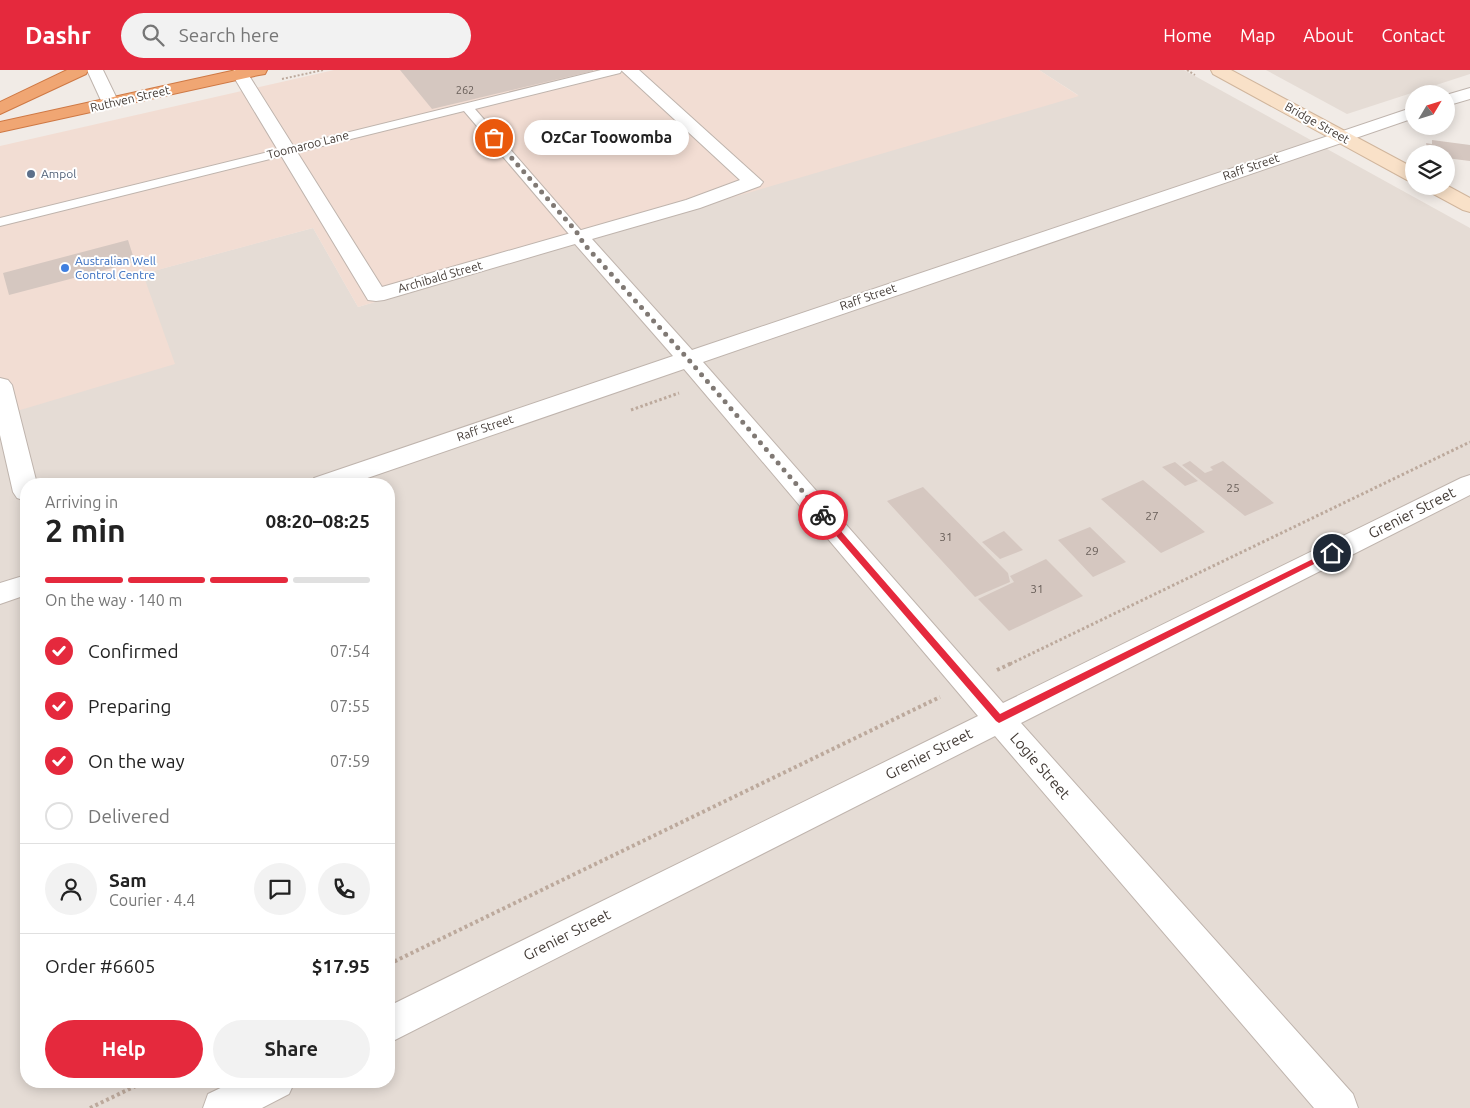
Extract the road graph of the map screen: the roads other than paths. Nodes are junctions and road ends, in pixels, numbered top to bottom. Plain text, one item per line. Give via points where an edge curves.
1 (80, 70) edge
2 (95, 70) edge
3 (186, 70) edge
4 (260, 70) edge
5 (616, 70) edge
6 (629, 70) edge
7 (1219, 70) edge
8 (240, 74) junction
9 (1470, 93) edge
10 (107, 96) junction
11 (1455, 98) edge
12 (466, 106) junction
13 (0, 110) edge
14 (1405, 115) edge
15 (0, 127) edge
16 (1341, 136) junction
17 (288, 150) junction
18 (1405, 171) edge
19 (1450, 195) edge
20 (1470, 206) edge
21 (0, 222) edge
22 (579, 237) junction
23 (688, 359) junction
24 (0, 385) edge
25 (23, 478) edge
26 (341, 478) edge
27 (1470, 484) edge
28 (20, 587) edge
29 (0, 594) edge
30 (999, 719) junction
31 (395, 1022) edge
32 (262, 1088) edge
33 (222, 1108) edge
34 (1339, 1108) edge

1 - 13 highway
2 - 10 street
3 - 10 highway, Ruthven Street
4 - 8 highway, Ruthven Street
5 - 12 lane, Toomaroo Lane
6 - 22 street, Archibald Street via 753,182 693,204
7 - 16 main road, Bridge Street
8 - 10 highway, Ruthven Street
8 - 17 street, Archibald Street
9 - 11 street
10 - 13 highway, Ruthven Street
10 - 15 highway, Ruthven Street
12 - 17 lane, Toomaroo Lane
12 - 22 lane, Logie Street
14 - 16 street, Raff Street
16 - 18 main road, Bridge Street
16 - 23 street, Raff Street
17 - 21 lane, Toomaroo Lane
17 - 22 street, Archibald Street via 376,295
19 - 20 main road
22 - 23 street, Logie Street
23 - 26 street, Raff Street
23 - 30 street, Logie Street
24 - 25 street
27 - 30 street, Grenier Street
28 - 29 street
30 - 31 street, Grenier Street
30 - 34 street, Logie Street
32 - 33 street

